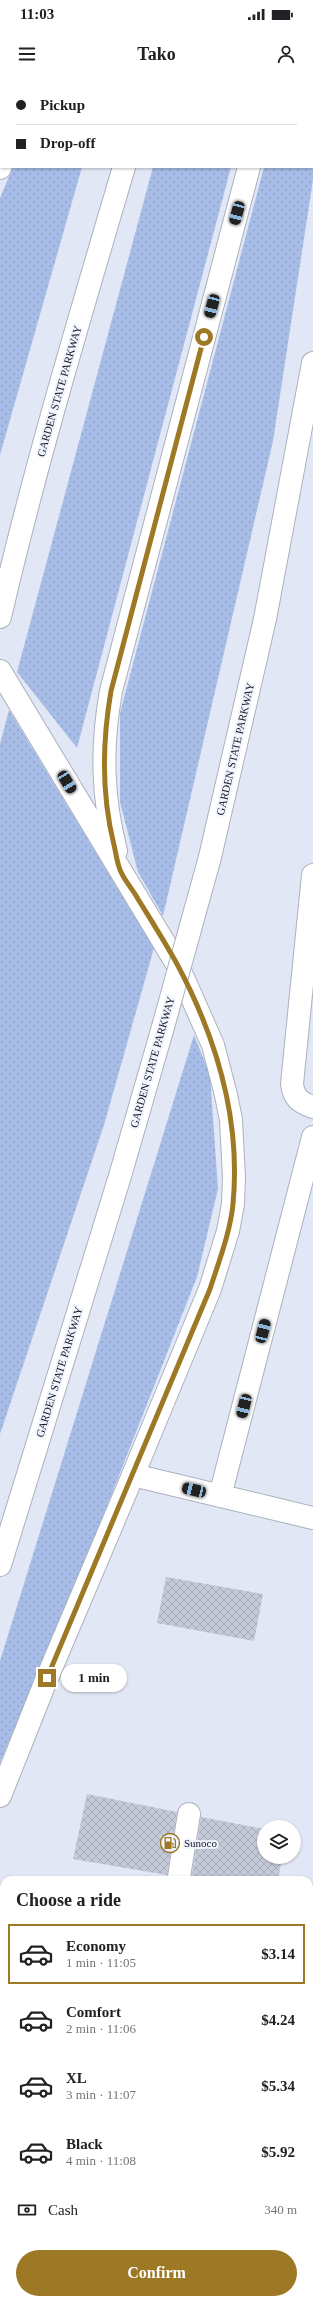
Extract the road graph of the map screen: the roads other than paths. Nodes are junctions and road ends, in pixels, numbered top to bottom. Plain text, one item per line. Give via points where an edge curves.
1 (124, 168) edge
2 (249, 168) edge
3 (313, 363) edge
4 (0, 617) edge
5 (0, 671) edge
6 (121, 872) junction
7 (313, 875) edge
8 (313, 1106) edge
9 (313, 1137) edge
10 (133, 1475) junction
11 (220, 1496) junction
12 (313, 1518) edge
13 (0, 1565) edge
14 (0, 1796) edge
15 (189, 1814) dead end
16 (179, 1876) edge

1 - 4 main road, GARDEN STATE PARKWAY via 17,546
2 - 6 main road via 105,722 106,808
3 - 13 main road, GARDEN STATE PARKWAY, bridge via 265,619 210,857 120,1176
5 - 6 main road
6 - 10 main road via 177,964 213,1045 231,1120 234,1176 233,1204 228,1231 212,1282
7 - 8 main road via 292,1084 294,1095 301,1103
9 - 11 main road
10 - 11 main road
10 - 14 main road
11 - 12 main road
15 - 16 main road

